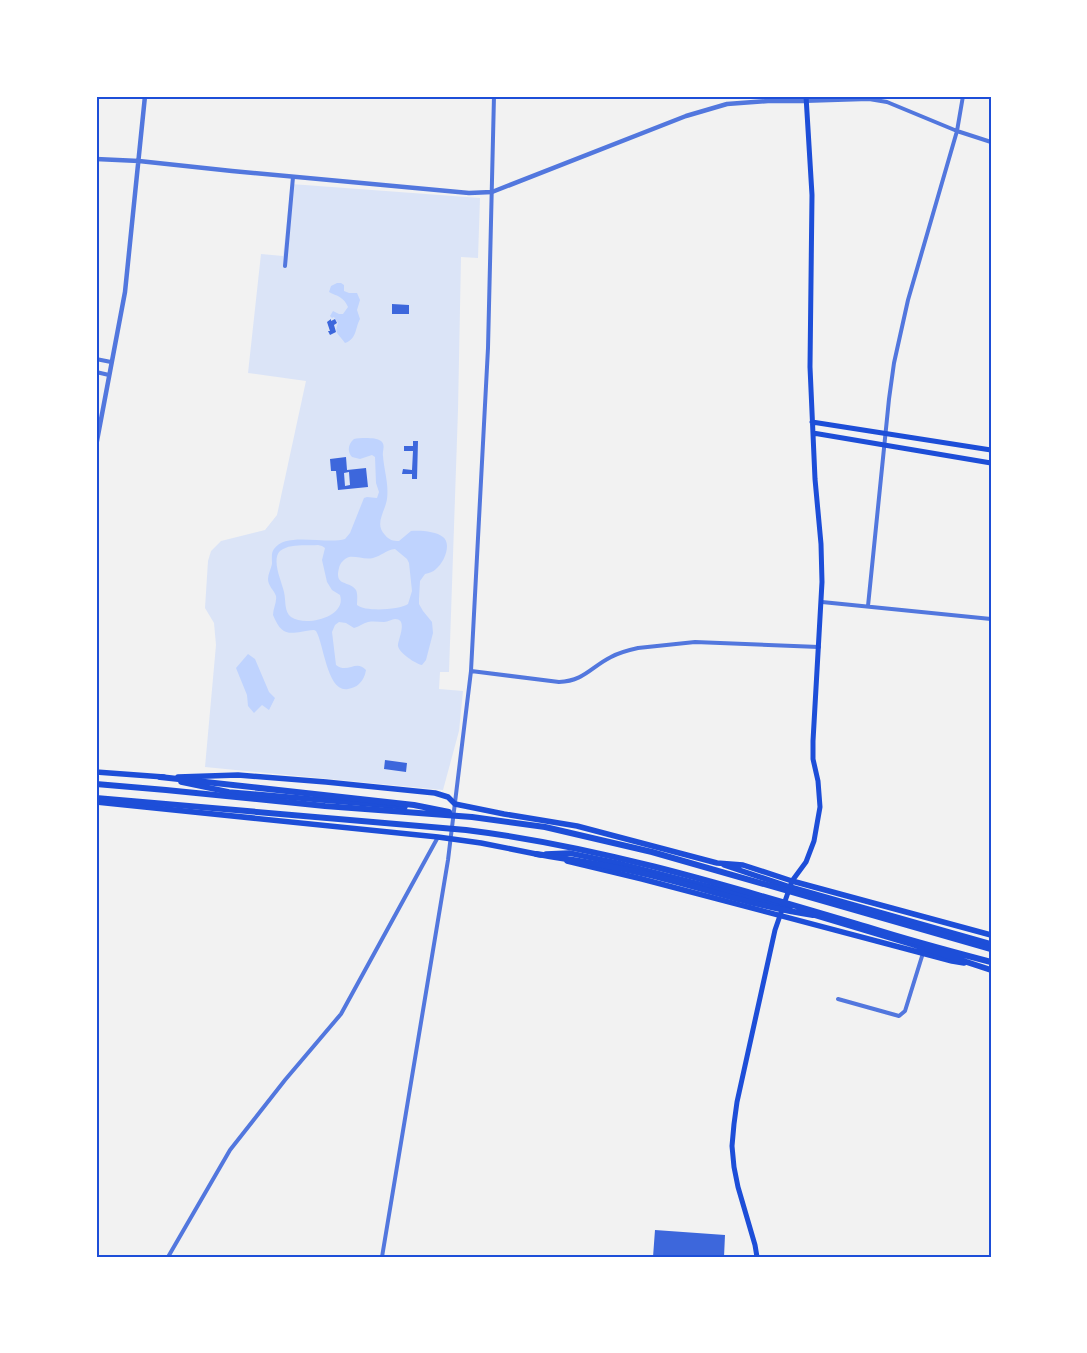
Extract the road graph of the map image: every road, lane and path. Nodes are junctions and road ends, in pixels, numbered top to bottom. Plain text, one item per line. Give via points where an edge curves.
1 (145, 96) edge
2 (494, 96) edge
3 (963, 96) edge
4 (806, 99) edge
5 (957, 130) junction
6 (991, 142) edge
7 (96, 159) edge
8 (139, 162) junction
9 (293, 177) junction
10 (492, 192) junction
11 (284, 266) dead end
12 (96, 359) edge
13 (111, 362) junction
14 (96, 372) edge
15 (109, 375) junction
16 (812, 422) junction
17 (813, 433) junction
18 (886, 433) junction
19 (885, 445) junction
20 (96, 446) edge
21 (991, 450) edge
22 (991, 463) edge
23 (822, 602) junction
24 (868, 606) junction
25 (991, 619) edge
26 (819, 647) junction
27 (471, 671) junction
28 (96, 772) edge
29 (160, 777) junction
30 (96, 784) edge
31 (96, 798) edge
32 (96, 802) edge
33 (455, 804) junction
34 (472, 817) junction
35 (438, 837) junction
36 (450, 839) junction
37 (536, 854) junction
38 (791, 884) junction
39 (783, 906) junction
40 (779, 915) junction
41 (832, 917) junction
42 (869, 928) junction
43 (991, 935) edge
44 (989, 947) edge
45 (923, 953) junction
46 (991, 962) edge
47 (981, 966) junction
48 (991, 970) edge
49 (838, 999) dead end
50 (168, 1257) edge
51 (382, 1257) edge
52 (757, 1257) edge

1 - 8 street
2 - 10 street
3 - 5 street
4 - 5 street via 887,102
4 - 10 street via 727,104 686,116
4 - 16 main road via 812,173
5 - 6 street
5 - 18 street via 904,314 892,374
7 - 8 street
8 - 9 street
8 - 13 street via 125,292
9 - 10 street
9 - 11 street
10 - 27 street via 488,348
12 - 13 street
13 - 15 street
14 - 15 street
15 - 20 street
16 - 17 main road
16 - 18 main road
17 - 19 main road
17 - 23 main road
18 - 19 street
18 - 21 main road
19 - 22 main road
19 - 24 street
23 - 24 street
23 - 26 main road
24 - 25 street
26 - 27 street via 695,642 638,648 610,657 576,680 559,682
26 - 38 main road via 813,741 820,807 814,841 806,862
27 - 33 street
28 - 29 main road
29 - 33 main road via 230,792 447,810
29 - 33 main road via 238,775 326,782 435,793 448,797
29 - 34 highway via 414,805
30 - 34 highway
31 - 41 highway via 504,835 649,866
32 - 35 main road
33 - 36 street
33 - 38 main road via 577,826
34 - 44 highway via 545,827 652,852
35 - 36 main road
35 - 50 street via 340,1014 230,1150
36 - 37 main road
36 - 51 street
37 - 39 main road via 569,853 617,863
37 - 40 main road
37 - 41 highway via 589,862 771,907
38 - 39 main road
38 - 43 main road
38 - 44 main road
39 - 40 main road
39 - 47 main road
40 - 45 main road
40 - 52 main road via 737,1102 732,1146 738,1187
41 - 42 highway
42 - 46 highway
42 - 48 highway
45 - 47 main road
45 - 49 street via 905,1011 899,1016
47 - 48 main road

